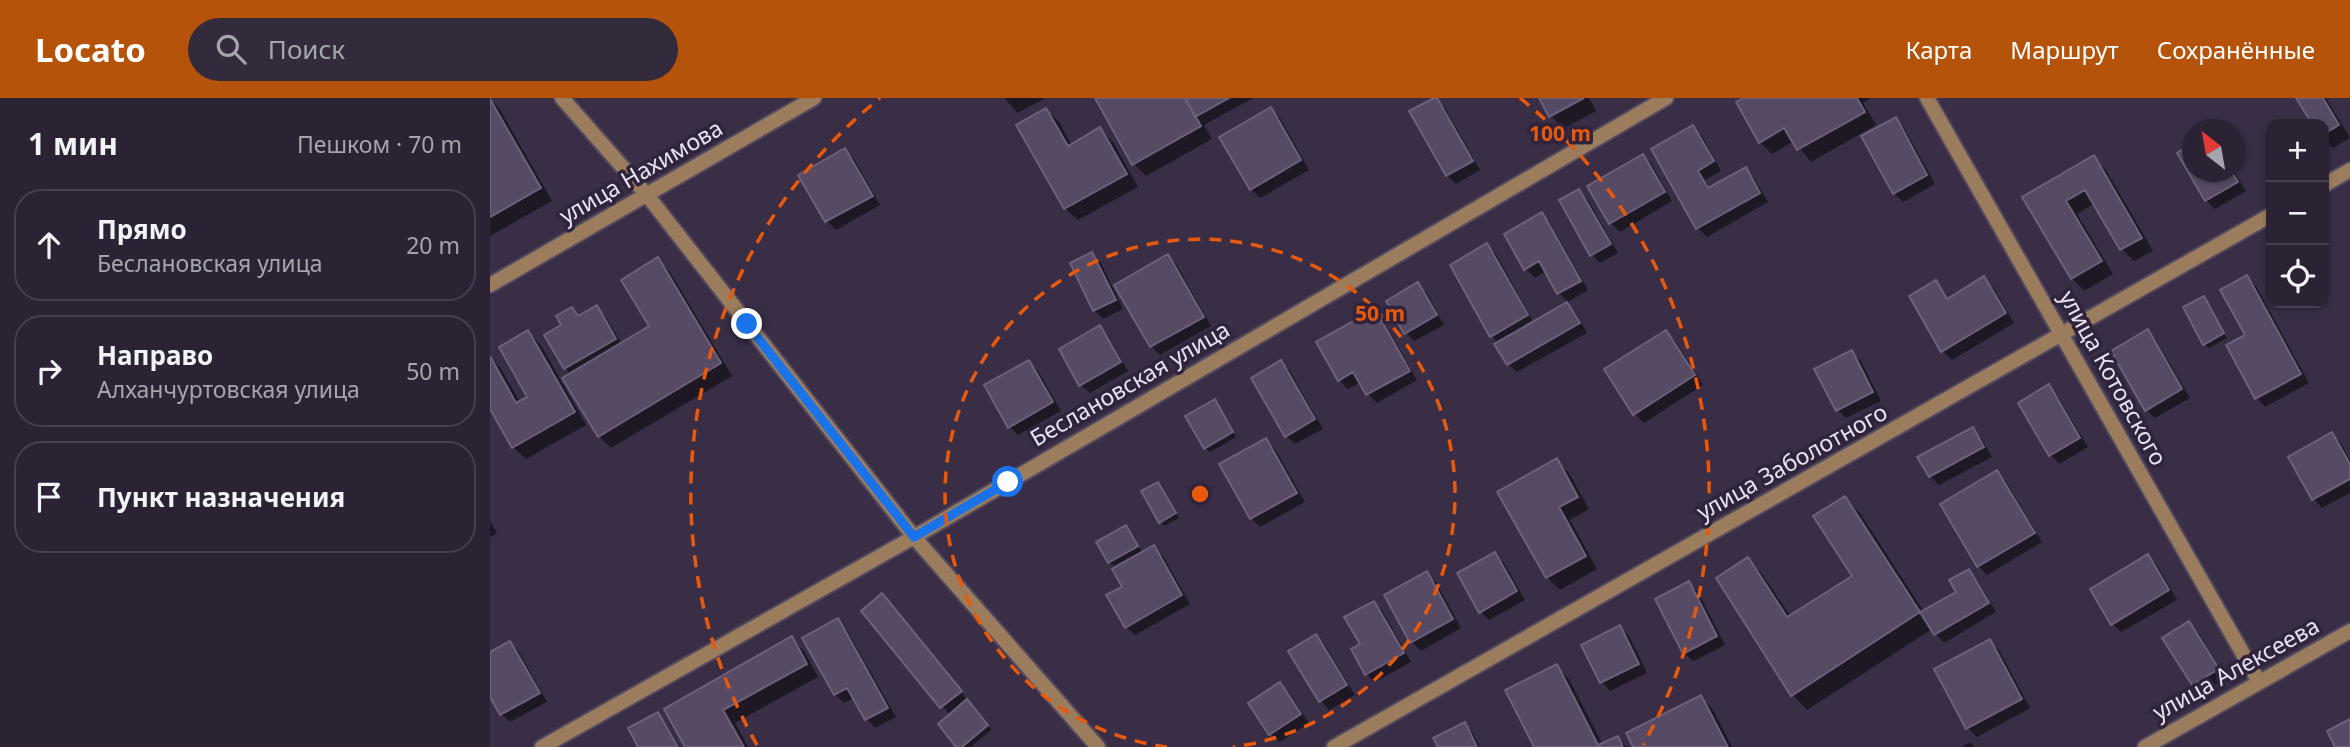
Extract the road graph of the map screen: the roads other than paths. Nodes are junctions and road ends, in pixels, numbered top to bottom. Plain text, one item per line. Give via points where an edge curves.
1 (562, 98) edge
2 (814, 98) edge
3 (1666, 98) edge
4 (1927, 98) edge
5 (2350, 170) edge
6 (2329, 182) edge
7 (647, 195) junction
8 (2266, 218) edge
9 (490, 285) edge
10 (2063, 335) junction
11 (914, 537) junction
12 (2350, 631) edge
13 (2259, 682) junction
14 (542, 747) edge
15 (1098, 747) edge
16 (1334, 747) edge
17 (2145, 747) edge

1 - 7 street
2 - 7 street, улица Нахимова
3 - 11 street, Беслановская улица
4 - 10 street, улица Котовского
5 - 6 street
7 - 9 street, улица Нахимова
7 - 11 street
8 - 10 street, улица Заболотного
10 - 13 street, улица Котовского
10 - 16 street, улица Заболотного
11 - 14 street, Беслановская улица
11 - 15 street
12 - 13 street, улица Алексеева
13 - 17 street, улица Алексеева

